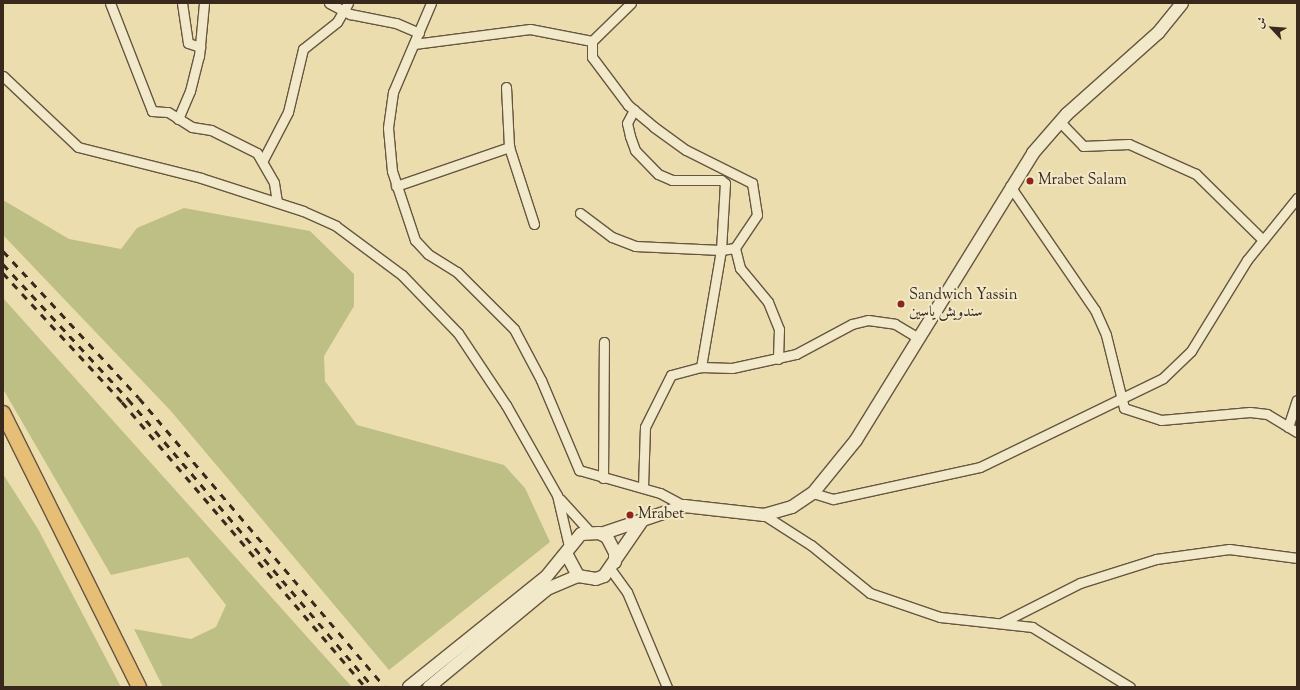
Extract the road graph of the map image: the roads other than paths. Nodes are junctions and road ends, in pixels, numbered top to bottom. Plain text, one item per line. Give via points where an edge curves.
1 (110, 3) edge
2 (182, 3) edge
3 (204, 3) edge
4 (329, 3) edge
5 (431, 3) edge
6 (631, 3) edge
7 (1182, 3) edge
8 (347, 7) edge
9 (419, 33) junction
10 (592, 41) junction
11 (414, 44) junction
12 (200, 47) junction
13 (3, 76) edge
14 (506, 87) dead end
15 (634, 110) junction
16 (178, 119) junction
17 (1060, 122) junction
18 (509, 147) junction
19 (263, 160) junction
20 (743, 176) junction
21 (725, 184) junction
22 (396, 186) junction
23 (1010, 186) junction
24 (1297, 198) edge
25 (277, 202) junction
26 (580, 212) dead end
27 (534, 224) dead end
28 (1263, 240) junction
29 (735, 248) junction
30 (721, 250) junction
31 (918, 338) junction
32 (604, 342) dead end
33 (778, 359) junction
34 (701, 367) junction
35 (1120, 398) junction
36 (1297, 400) edge
37 (3, 413) edge
38 (1288, 427) junction
39 (1297, 432) edge
40 (603, 478) junction
41 (643, 488) junction
42 (813, 493) junction
43 (557, 495) junction
44 (684, 506) junction
45 (764, 515) junction
46 (643, 520) junction
47 (596, 533) junction
48 (568, 551) junction
49 (1297, 558) edge
50 (613, 566) junction
51 (578, 576) junction
52 (1001, 623) junction
53 (479, 637) junction
54 (139, 687) edge
55 (409, 687) edge
56 (429, 687) edge
57 (667, 687) edge
58 (1130, 687) edge

1 - 16 street via 150,108 168,112
2 - 12 street via 188,43
3 - 12 street
4 - 8 street
5 - 9 street
6 - 10 street
7 - 17 street via 1158,33
8 - 9 street
8 - 19 street via 304,49 288,112
9 - 11 street
10 - 11 street via 530,28
10 - 15 street via 592,57
11 - 22 street via 397,80 390,109 388,152
12 - 16 street via 190,91
13 - 25 street via 78,147 201,178
14 - 18 street
15 - 20 street via 686,150
15 - 21 street via 627,123 635,150 658,174 672,180 721,180
16 - 19 street via 239,143
17 - 23 street
17 - 28 street via 1083,146 1129,144 1196,174
18 - 22 street
18 - 27 street
19 - 25 street via 274,183
20 - 21 street
20 - 29 street via 756,191 756,215
21 - 30 street
22 - 40 street via 415,240 428,254 457,272 514,329 541,380 575,465 585,474
23 - 31 street
23 - 35 street via 1095,310 1116,368
24 - 28 street
25 - 43 street via 336,226 402,275 431,302 486,372
26 - 30 street via 612,237 634,246
28 - 35 street via 1179,365 1162,378
29 - 30 street
29 - 33 street via 740,268 768,302 778,329
30 - 34 street
31 - 33 street via 895,324 868,320 852,324 803,351
31 - 42 street via 856,440
32 - 40 street
33 - 34 street via 732,368
34 - 41 street via 676,372 665,383 645,427
35 - 38 street via 1124,408 1133,413 1161,420 1239,411 1267,414
35 - 42 street via 980,467 833,499
36 - 38 street
37 - 54 main road
38 - 39 street
40 - 41 street
41 - 44 street
42 - 45 street via 792,507
43 - 47 street
43 - 48 street
44 - 45 street
44 - 46 street
45 - 52 street via 812,545 857,584 883,600 940,617
46 - 47 street
46 - 50 street
47 - 48 street via 574,539
47 - 50 street via 612,544
48 - 51 street
48 - 53 street via 546,577
49 - 52 street via 1229,549 1156,559 1080,582
50 - 51 street via 596,579
50 - 57 street via 627,592
51 - 53 street via 547,589
52 - 58 street via 1032,627 1050,634
53 - 55 street
53 - 56 street

